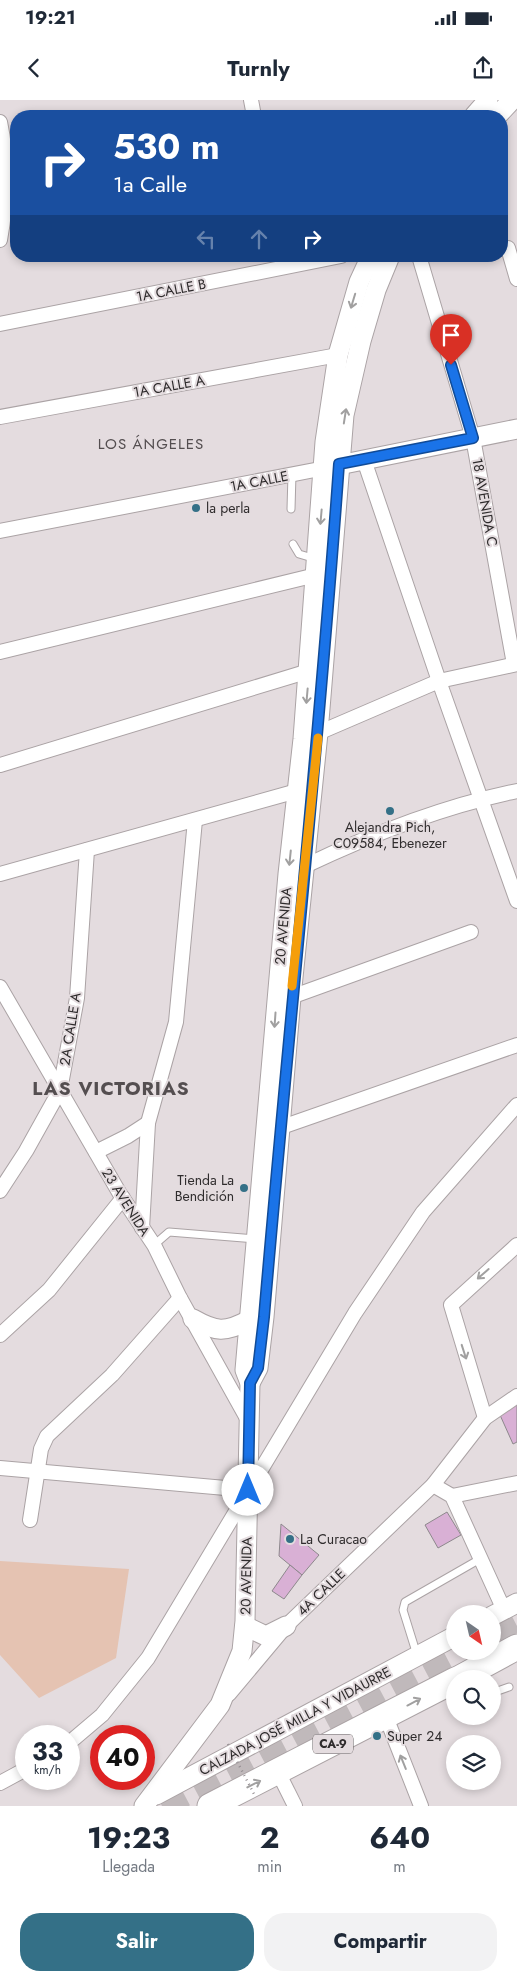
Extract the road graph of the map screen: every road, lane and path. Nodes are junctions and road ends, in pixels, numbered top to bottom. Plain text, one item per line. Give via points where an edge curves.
1 (488, 100) edge
2 (512, 100) edge
3 (479, 110) edge
4 (503, 110) edge
5 (0, 122) edge
6 (10, 216) edge
7 (0, 240) edge
8 (508, 248) dead end
9 (311, 262) edge
10 (368, 262) edge
11 (388, 262) edge
12 (420, 262) edge
13 (517, 279) edge
14 (0, 324) edge
15 (338, 355) junction
16 (0, 416) edge
17 (517, 429) edge
18 (473, 438) junction
19 (364, 460) junction
20 (332, 466) junction
21 (292, 474) junction
22 (291, 509) dead end
23 (0, 531) edge
24 (293, 544) dead end
25 (316, 567) junction
26 (0, 652) edge
27 (515, 664) edge
28 (309, 671) junction
29 (439, 681) junction
30 (318, 732) junction
31 (0, 766) edge
32 (297, 791) junction
33 (517, 791) edge
34 (481, 799) junction
35 (195, 820) junction
36 (86, 850) junction
37 (305, 866) junction
38 (0, 874) edge
39 (517, 901) edge
40 (471, 932) dead end
41 (0, 987) edge
42 (291, 997) junction
43 (517, 1045) edge
44 (60, 1090) junction
45 (517, 1105) edge
46 (148, 1123) junction
47 (273, 1131) junction
48 (96, 1152) junction
49 (0, 1191) edge
50 (123, 1198) junction
51 (142, 1228) junction
52 (256, 1240) junction
53 (154, 1245) junction
54 (517, 1245) edge
55 (180, 1298) junction
56 (193, 1318) junction
57 (249, 1320) junction
58 (0, 1335) edge
59 (250, 1383) junction
60 (517, 1396) edge
61 (485, 1418) junction
62 (248, 1420) junction
63 (0, 1468) edge
64 (38, 1472) junction
65 (517, 1483) edge
66 (433, 1485) junction
67 (248, 1490) junction
68 (452, 1496) junction
69 (30, 1520) dead end
70 (480, 1559) junction
71 (504, 1610) edge
72 (245, 1626) junction
73 (286, 1626) junction
74 (446, 1641) edge
75 (517, 1647) edge
76 (418, 1656) junction
77 (474, 1670) edge
78 (446, 1685) edge
79 (509, 1686) dead end
80 (501, 1689) edge
81 (220, 1705) junction
82 (386, 1717) junction
83 (199, 1733) junction
84 (80, 1734) edge
85 (228, 1744) dead end
86 (212, 1766) junction
87 (278, 1772) junction
88 (15, 1775) edge
89 (0, 1783) edge
90 (254, 1794) dead end
91 (143, 1803) edge
92 (210, 1806) edge
93 (295, 1806) edge
94 (421, 1806) edge

1 - 3 street
2 - 4 street
5 - 6 street
6 - 7 street
8 - 13 street
9 - 14 street, 1A CALLE B
10 -> 15 street via 359,282
20 -> 11 street via 361,340
12 - 18 street, 18 AVENIDA C
15 - 16 street, 1A CALLE A
15 - 20 street via 325,442
17 - 18 street, 1A CALLE
18 - 19 street, 1A CALLE
18 - 27 street, 18 AVENIDA C
19 - 20 street, 1A CALLE
19 - 29 street
20 - 21 street, 1A CALLE
20 -> 25 street, 20 AVENIDA
20 - 30 street, 20 AVENIDA
21 - 22 lane
21 - 23 street, 1A CALLE
24 - 25 lane via 299,554
25 - 26 street
25 - 28 street, 20 AVENIDA
27 - 29 street
28 - 31 street
28 -> 32 street, 20 AVENIDA
29 - 30 street
29 - 34 street
30 - 37 street, 20 AVENIDA
32 - 35 street
32 -> 47 street, 20 AVENIDA via 279,973
33 - 34 street
34 - 37 street via 380,834
34 - 39 street
35 - 36 street
35 - 46 street via 176,1022
36 - 38 street
36 - 44 street, 2A CALLE A via 77,998
37 - 42 street, 20 AVENIDA
40 - 42 street
41 - 44 street, 23 AVENIDA
42 - 47 street, 20 AVENIDA
43 - 47 street
44 - 48 street, 23 AVENIDA
44 - 49 street, 2A CALLE A
45 - 67 street via 423,1212 355,1313
46 - 48 street
46 - 51 street
47 - 52 street, 20 AVENIDA
47 - 59 street, 20 AVENIDA via 259,1360
48 - 50 street, 23 AVENIDA
50 - 51 street, 23 AVENIDA
50 - 58 street via 49,1290
51 - 53 street, 23 AVENIDA
52 - 53 lane via 169,1232
52 - 57 street, 20 AVENIDA
53 - 55 street, 23 AVENIDA
54 -> 61 street via 451,1305
55 - 56 street, 23 AVENIDA
55 - 64 street via 112,1375 52,1429 42,1444
56 - 57 street via 210,1329 231,1330
56 - 62 street, 23 AVENIDA
57 - 59 street, 20 AVENIDA via 245,1370
59 - 62 street, 20 AVENIDA
60 - 61 street, 4A CALLE
61 - 66 street, 4A CALLE
62 - 67 street, 20 AVENIDA
63 - 64 street
64 - 67 street
64 - 69 street
65 - 68 street
66 - 68 street
66 - 73 street, 4A CALLE
67 - 72 street, 20 AVENIDA
67 - 84 street via 148,1658 102,1715
68 - 70 street
70 - 71 street
70 - 76 lane via 405,1602 403,1610
72 - 73 street via 266,1636
72 - 81 street, 20 AVENIDA via 242,1651
73 - 81 street, 4A CALLE
74 - 76 street, CALZADA JOSÉ MILLA Y VIDAURRE / CA-9
75 - 77 highway, CA-9
76 - 86 street, CALZADA JOSÉ MILLA Y VIDAURRE / CA-9
82 -> 78 highway, CA-9
79 - 80 lane
81 - 83 street, 4A CALLE
82 - 87 highway, CA-9
94 -> 82 street
83 - 86 street via 202,1752
83 - 91 street, 4A CALLE
85 - 90 path, bridge
86 - 91 street, CALZADA JOSÉ MILLA Y VIDAURRE / CA-9
92 -> 87 highway, CA-9
87 - 93 street
88 - 89 street

